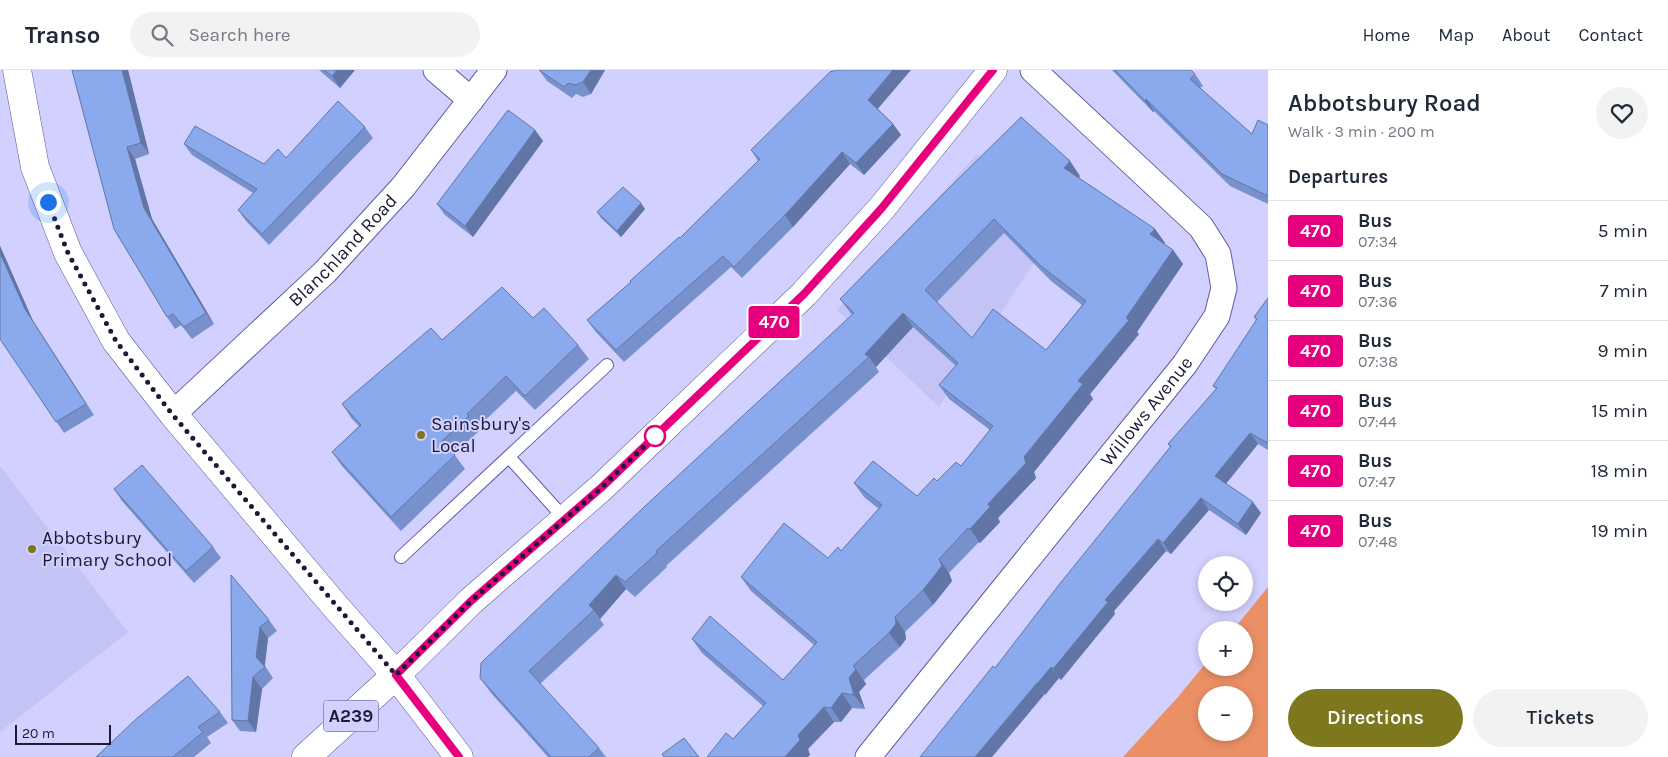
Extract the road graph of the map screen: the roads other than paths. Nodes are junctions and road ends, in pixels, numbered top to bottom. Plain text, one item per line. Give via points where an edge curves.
1 (18, 70) edge
2 (436, 70) edge
3 (494, 70) edge
4 (993, 70) edge
5 (1033, 70) edge
6 (471, 100) junction
7 (607, 365) dead end
8 (172, 414) junction
9 (509, 457) junction
10 (565, 520) junction
11 (401, 557) dead end
12 (396, 675) junction
13 (306, 757) edge
14 (459, 757) edge
15 (868, 757) edge

1 - 8 main road via 35,167 68,253 116,341
2 - 6 street
3 - 6 street, Blanchland Road
4 - 10 main road, A239 via 881,209 804,294
5 - 15 street, Willows Avenue via 1201,227 1218,254 1224,288 1217,316 1185,364
6 - 8 street, Blanchland Road via 403,187 325,272
7 - 9 lane
8 - 12 main road
9 - 10 lane
9 - 11 lane
10 - 12 main road, A239 via 471,601
12 - 13 main road, A239
12 - 14 main road

